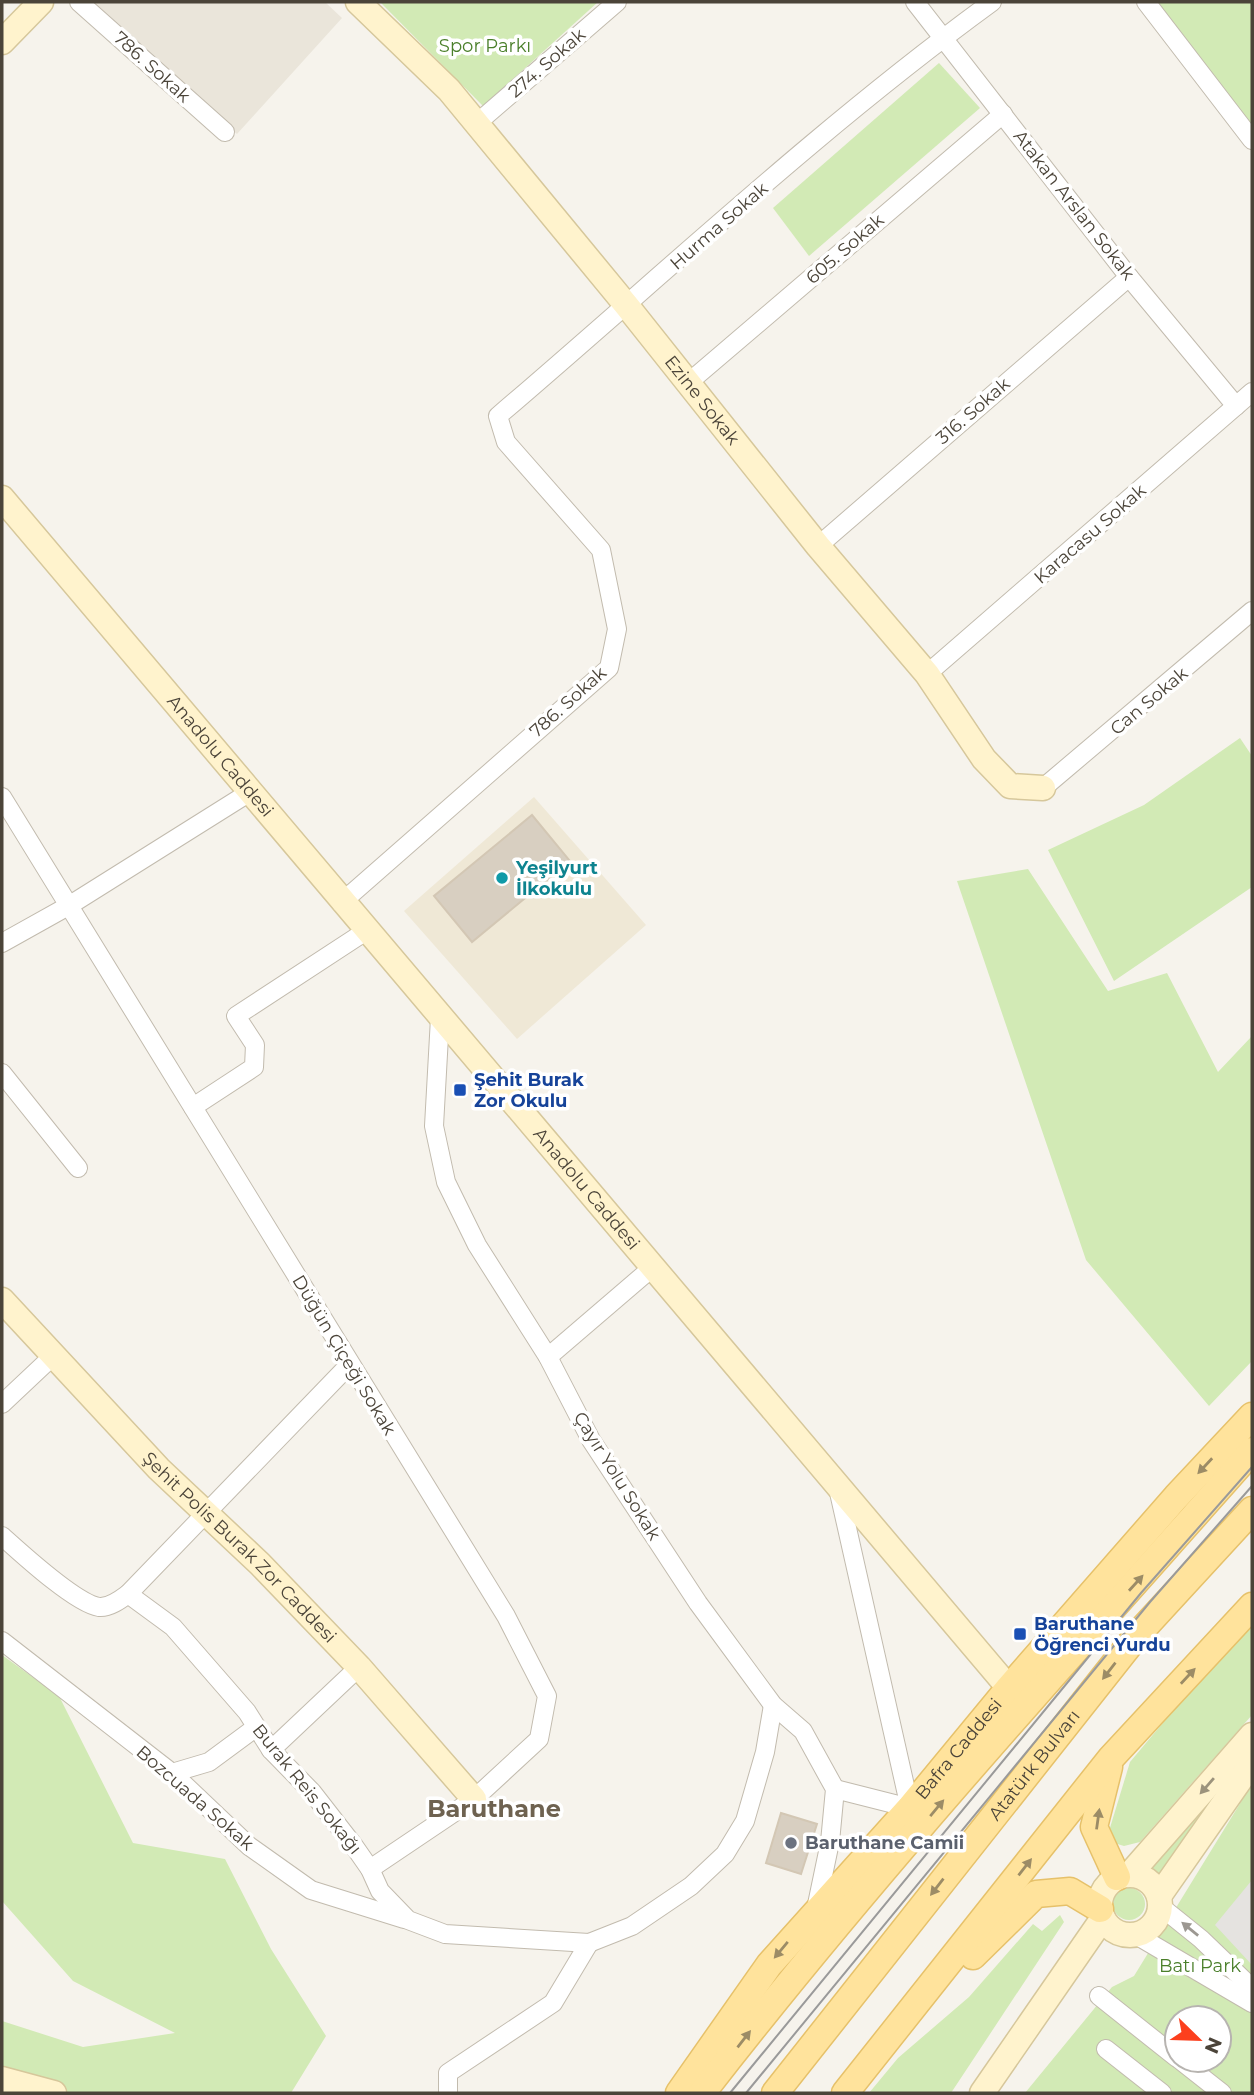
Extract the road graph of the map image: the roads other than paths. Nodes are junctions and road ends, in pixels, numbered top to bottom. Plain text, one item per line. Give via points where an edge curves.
1 (41, 2) edge
2 (79, 2) edge
3 (358, 2) edge
4 (617, 2) edge
5 (915, 2) edge
6 (992, 2) edge
7 (1146, 2) edge
8 (942, 38) junction
9 (2, 42) edge
10 (1003, 114) junction
11 (476, 124) junction
12 (225, 132) dead end
13 (1252, 140) edge
14 (1129, 277) junction
15 (627, 306) junction
16 (688, 383) junction
17 (1252, 392) edge
18 (1236, 406) junction
19 (498, 416) joint
20 (5, 508) edge
21 (817, 546) junction
22 (1252, 611) edge
23 (927, 674) junction
24 (1043, 788) joint
25 (250, 792) junction
26 (2, 797) edge
27 (341, 903) junction
28 (70, 905) junction
29 (366, 931) junction
30 (2, 943) edge
31 (440, 1018) junction
32 (2, 1073) edge
33 (193, 1107) junction
34 (78, 1168) dead end
35 (653, 1267) junction
36 (2, 1300) edge
37 (52, 1356) junction
38 (548, 1357) junction
39 (350, 1364) junction
40 (2, 1404) edge
41 (1252, 1416) edge
42 (1252, 1451) edge
43 (838, 1488) junction
44 (1252, 1510) edge
45 (205, 1512) junction
46 (2, 1536) edge
47 (128, 1594) junction
48 (1252, 1606) edge
49 (2, 1641) edge
50 (359, 1667) junction
51 (1009, 1688) junction
52 (773, 1705) junction
53 (255, 1728) junction
54 (1252, 1735) edge
55 (271, 1749) junction
56 (1111, 1758) junction
57 (1252, 1763) edge
58 (172, 1773) junction
59 (835, 1789) junction
60 (474, 1799) junction
61 (910, 1808) junction
62 (370, 1869) junction
63 (1124, 1876) junction
64 (1160, 1901) junction
65 (816, 1909) junction
66 (1102, 1914) junction
67 (408, 1920) junction
68 (1136, 1934) junction
69 (589, 1943) junction
70 (1252, 1989) edge
71 (1099, 1996) dead end
72 (1252, 2003) edge
73 (896, 2030) junction
74 (1163, 2047) edge
75 (1106, 2049) dead end
76 (1197, 2074) edge
77 (2, 2079) edge
78 (54, 2093) edge
79 (448, 2093) edge
80 (678, 2093) edge
81 (702, 2093) edge
82 (775, 2093) edge
83 (845, 2093) edge
84 (982, 2093) edge
85 (1162, 2093) edge
86 (1222, 2093) edge

1 - 9 main road
2 - 12 street, 786. Sokak
3 - 11 main road, Ezine Sokak via 449,90
4 - 11 street, 274. Sokak
5 - 8 street, Atakan Arslan Sokak
6 - 8 street, Hurma Sokak
7 - 13 street
8 - 10 street, Atakan Arslan Sokak
8 - 15 street, Hurma Sokak
10 - 14 street, Atakan Arslan Sokak
10 - 16 street, 605. Sokak
11 - 15 main road, Ezine Sokak
14 - 18 street, Atakan Arslan Sokak
14 - 21 street, 316. Sokak
15 - 16 main road, Ezine Sokak
15 - 19 street, Hurma Sokak
16 - 21 main road, Ezine Sokak
17 - 18 street, Karacasu Sokak
18 - 23 street, Karacasu Sokak
19 - 27 street, 786. Sokak via 506,442 601,550 617,629 609,668
20 - 25 main road, Anadolu Caddesi
21 - 23 main road, Ezine Sokak
22 - 24 street, Can Sokak
23 - 24 main road, Ezine Sokak via 984,759 1010,786
25 - 27 main road, Anadolu Caddesi
25 - 28 street
26 - 28 street, Düğün Çiçeği Sokak
27 - 29 main road, Anadolu Caddesi
28 - 30 street
28 - 33 street, Düğün Çiçeği Sokak
29 - 31 main road, Anadolu Caddesi
29 - 33 street via 236,1016 255,1045 254,1067
31 - 35 main road, Anadolu Caddesi
31 - 38 street, Çayır Yolu Sokak via 434,1126 446,1182 477,1245
32 - 34 street
33 - 39 street, Düğün Çiçeği Sokak
35 - 38 street
35 - 43 main road, Anadolu Caddesi
36 - 37 main road, Şehit Polis Burak Zor Caddesi
37 - 40 street
37 - 45 main road, Şehit Polis Burak Zor Caddesi
38 - 52 street, Çayır Yolu Sokak via 591,1440 698,1603
39 - 45 street
39 - 60 street, Düğün Çiçeği Sokak via 506,1616 547,1696 538,1739
41 -> 51 main road, Bafra Caddesi
81 -> 42 main road, Bafra Caddesi via 790,1980 974,1765
43 - 51 main road, Anadolu Caddesi
43 - 61 street
44 -> 82 main road, Atatürk Bulvarı via 1138,1634
45 - 47 street
45 - 50 main road, Şehit Polis Burak Zor Caddesi
46 - 47 street via 39,1568 99,1607 117,1603
47 - 53 street, Burak Reis Sokağı via 173,1627 247,1712
56 -> 48 main road
49 - 58 street, Bozcuada Sokak
50 - 55 street
50 - 60 main road, Şehit Polis Burak Zor Caddesi
51 - 61 main road, Bafra Caddesi
52 - 59 street, Çayır Yolu Sokak via 803,1731
52 - 69 street, Burak Reis Sokağı via 745,1821 725,1854 691,1886 632,1926
53 - 55 street, Burak Reis Sokağı
53 - 58 street via 209,1762
54 -> 63 main road
55 - 62 street, Burak Reis Sokağı via 313,1792
63 -> 56 main road via 1094,1827
73 -> 56 main road
57 - 64 main road
58 - 67 street, Bozcuada Sokak via 249,1846 311,1889
59 - 61 street
59 - 65 street
60 - 62 street, Düğün Çiçeği Sokak
61 - 65 main road, Bafra Caddesi
62 - 67 street, Burak Reis Sokağı via 380,1891
63 - 64 main road via 1148,1880
63 - 66 main road via 1107,1885 1101,1896
64 - 68 main road via 1153,1925
70 -> 64 street
65 -> 80 main road, Bafra Caddesi via 769,1965
66 - 68 main road via 1116,1932
66 - 73 main road via 1070,1891 1036,1894
66 - 84 main road
67 - 69 street, Burak Reis Sokağı via 445,1934
68 - 72 street
69 - 79 street via 553,2003 448,2073
71 - 74 street
73 - 83 main road
75 - 85 street
76 - 86 street
77 - 78 main road

